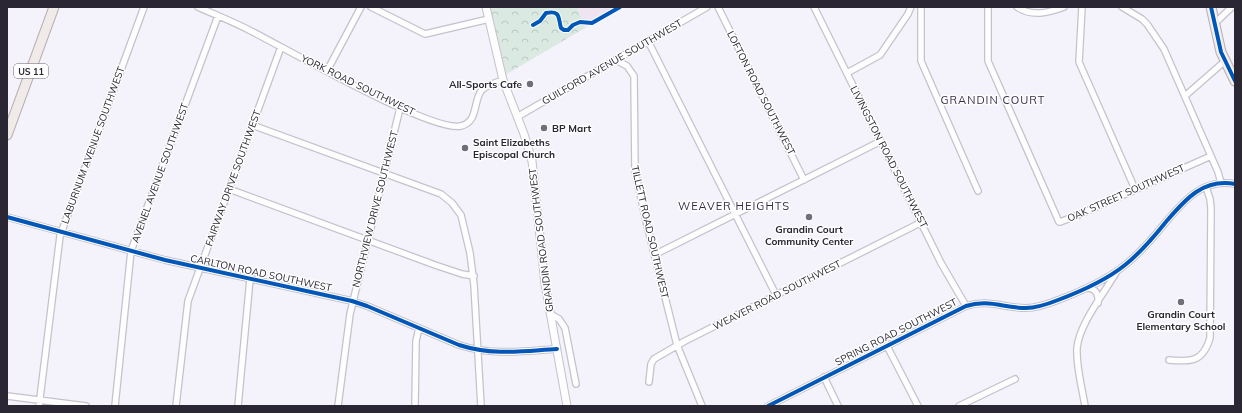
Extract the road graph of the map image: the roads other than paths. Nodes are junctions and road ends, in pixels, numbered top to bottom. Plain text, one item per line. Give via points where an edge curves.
1 (54, 7) edge
2 (144, 7) edge
3 (198, 7) edge
4 (361, 7) edge
5 (372, 7) edge
6 (486, 7) edge
7 (707, 7) edge
8 (718, 7) edge
9 (814, 7) edge
10 (911, 7) edge
11 (920, 7) edge
12 (988, 7) edge
13 (1018, 7) edge
14 (1064, 7) edge
15 (1082, 7) edge
16 (1122, 7) edge
17 (1211, 7) edge
18 (1232, 7) edge
19 (218, 16) junction
20 (489, 19) junction
21 (1214, 24) junction
22 (648, 41) junction
23 (281, 47) junction
24 (616, 60) junction
25 (1225, 61) junction
26 (328, 71) junction
27 (847, 73) junction
28 (503, 80) junction
29 (1235, 81) edge
30 (1184, 96) junction
31 (400, 108) junction
32 (517, 117) junction
33 (9, 122) edge
34 (252, 125) junction
35 (7, 135) edge
36 (881, 141) junction
37 (1211, 156) junction
38 (384, 174) junction
39 (804, 180) junction
40 (1220, 183) junction
41 (1235, 184) edge
42 (1206, 187) junction
43 (229, 188) junction
44 (1135, 189) junction
45 (978, 191) dead end
46 (735, 214) junction
47 (7, 217) edge
48 (922, 222) junction
49 (61, 232) junction
50 (368, 240) junction
51 (131, 251) junction
52 (654, 253) junction
53 (200, 269) junction
54 (1118, 270) junction
55 (474, 276) junction
56 (250, 279) junction
57 (1087, 288) junction
58 (776, 295) junction
59 (352, 301) junction
60 (1098, 303) junction
61 (966, 306) junction
62 (550, 314) junction
63 (419, 328) junction
64 (677, 345) junction
65 (887, 346) junction
66 (557, 349) junction
67 (478, 350) junction
68 (1169, 360) dead end
69 (824, 377) junction
70 (1015, 379) dead end
71 (649, 382) dead end
72 (576, 384) dead end
73 (7, 396) edge
74 (39, 403) edge
75 (86, 406) edge
76 (115, 406) edge
77 (176, 406) edge
78 (238, 406) edge
79 (338, 406) edge
80 (415, 406) edge
81 (481, 406) edge
82 (567, 406) edge
83 (702, 406) edge
84 (768, 406) edge
85 (838, 406) edge
86 (918, 406) edge
87 (959, 406) edge
88 (1085, 406) edge

1 - 33 main road, US 11
2 - 49 street, LABURNUM AVENUE SOUTHWEST
3 - 19 street, YORK ROAD SOUTHWEST
4 - 26 street
5 - 20 street via 425,34
6 - 20 street, GRANDIN ROAD SOUTHWEST
7 - 22 street, GUILFORD AVENUE SOUTHWEST
8 - 39 street, LOFTON ROAD SOUTHWEST
9 - 27 street, LIVINGSTON ROAD SOUTHWEST
10 - 27 street via 880,55
11 - 45 street via 920,61
12 - 44 street, OAK STREET SOUTHWEST via 988,61 1060,222
13 - 14 street via 1036,14
15 - 44 street via 1078,62
16 - 30 street via 1147,24 1164,49
17 - 21 main road
18 - 21 street
19 - 23 street, YORK ROAD SOUTHWEST
19 - 51 street, AVENEL AVENUE SOUTHWEST
20 - 28 street, GRANDIN ROAD SOUTHWEST
21 - 25 main road
22 - 24 street, GUILFORD AVENUE SOUTHWEST
22 - 46 street
23 - 26 street, YORK ROAD SOUTHWEST
23 - 34 street, FAIRWAY DRIVE SOUTHWEST
24 - 32 street, GUILFORD AVENUE SOUTHWEST
24 - 52 street, TILLETT ROAD SOUTHWEST via 627,66 634,76 635,171
25 - 29 main road
25 - 30 street
26 - 31 street, YORK ROAD SOUTHWEST
27 - 36 street, LIVINGSTON ROAD SOUTHWEST
28 - 31 street, YORK ROAD SOUTHWEST via 491,84 482,91 468,123 460,126 438,123
28 - 32 street, GRANDIN ROAD SOUTHWEST
30 - 37 street
31 - 38 street, NORTHVIEW DRIVE SOUTHWEST
32 - 62 street, GRANDIN ROAD SOUTHWEST via 532,161
33 - 35 main road, US 11
34 - 38 street
34 - 43 street, FAIRWAY DRIVE SOUTHWEST
36 - 39 street
36 - 48 street, LIVINGSTON ROAD SOUTHWEST
37 - 40 street
37 - 44 street, OAK STREET SOUTHWEST
38 - 50 street, NORTHVIEW DRIVE SOUTHWEST
38 - 55 street via 446,197 458,209
39 - 46 street
40 - 41 street, SPRING ROAD SOUTHWEST
40 - 42 street, SPRING ROAD SOUTHWEST
42 - 54 street, SPRING ROAD SOUTHWEST via 1196,191 1183,202 1151,240
42 - 68 street via 1211,208 1210,338 1205,351 1199,357 1186,361
43 - 50 street
43 - 53 street, FAIRWAY DRIVE SOUTHWEST
46 - 52 street
46 - 58 street
47 - 49 street, CARLTON ROAD SOUTHWEST
48 - 58 street, WEAVER ROAD SOUTHWEST
48 - 61 street, LIVINGSTON ROAD SOUTHWEST via 941,263
49 - 51 street, CARLTON ROAD SOUTHWEST
49 - 74 street, LABURNUM AVENUE SOUTHWEST
50 - 55 street via 456,272
50 - 59 street, NORTHVIEW DRIVE SOUTHWEST
51 - 53 street, CARLTON ROAD SOUTHWEST
51 - 76 street, AVENEL AVENUE SOUTHWEST
52 - 64 street, TILLETT ROAD SOUTHWEST
53 - 56 street, CARLTON ROAD SOUTHWEST
53 - 77 street, FAIRWAY DRIVE SOUTHWEST via 186,308
54 - 57 street, SPRING ROAD SOUTHWEST
54 - 60 street
55 - 67 street
56 - 59 street, CARLTON ROAD SOUTHWEST
56 - 78 street
57 - 60 street via 1095,291
57 - 61 street, SPRING ROAD SOUTHWEST via 1034,308 980,303
58 - 64 street, WEAVER ROAD SOUTHWEST
59 - 63 street, CARLTON ROAD SOUTHWEST
59 - 79 street, NORTHVIEW DRIVE SOUTHWEST
60 - 88 street via 1079,336 1077,356
61 - 65 street, SPRING ROAD SOUTHWEST
62 - 66 street, GRANDIN ROAD SOUTHWEST
62 - 72 street via 559,319 565,328
63 - 67 street, CARLTON ROAD SOUTHWEST
63 - 80 street via 416,342
64 - 71 street, WEAVER ROAD SOUTHWEST via 654,359
64 - 83 street, TILLETT ROAD SOUTHWEST
65 - 69 street, SPRING ROAD SOUTHWEST
65 - 86 street
66 - 67 street, CARLTON ROAD SOUTHWEST via 505,352
66 - 82 street, GRANDIN ROAD SOUTHWEST
67 - 81 street
69 - 84 street, SPRING ROAD SOUTHWEST
69 - 85 street
70 - 87 street
73 - 74 street
74 - 75 street

